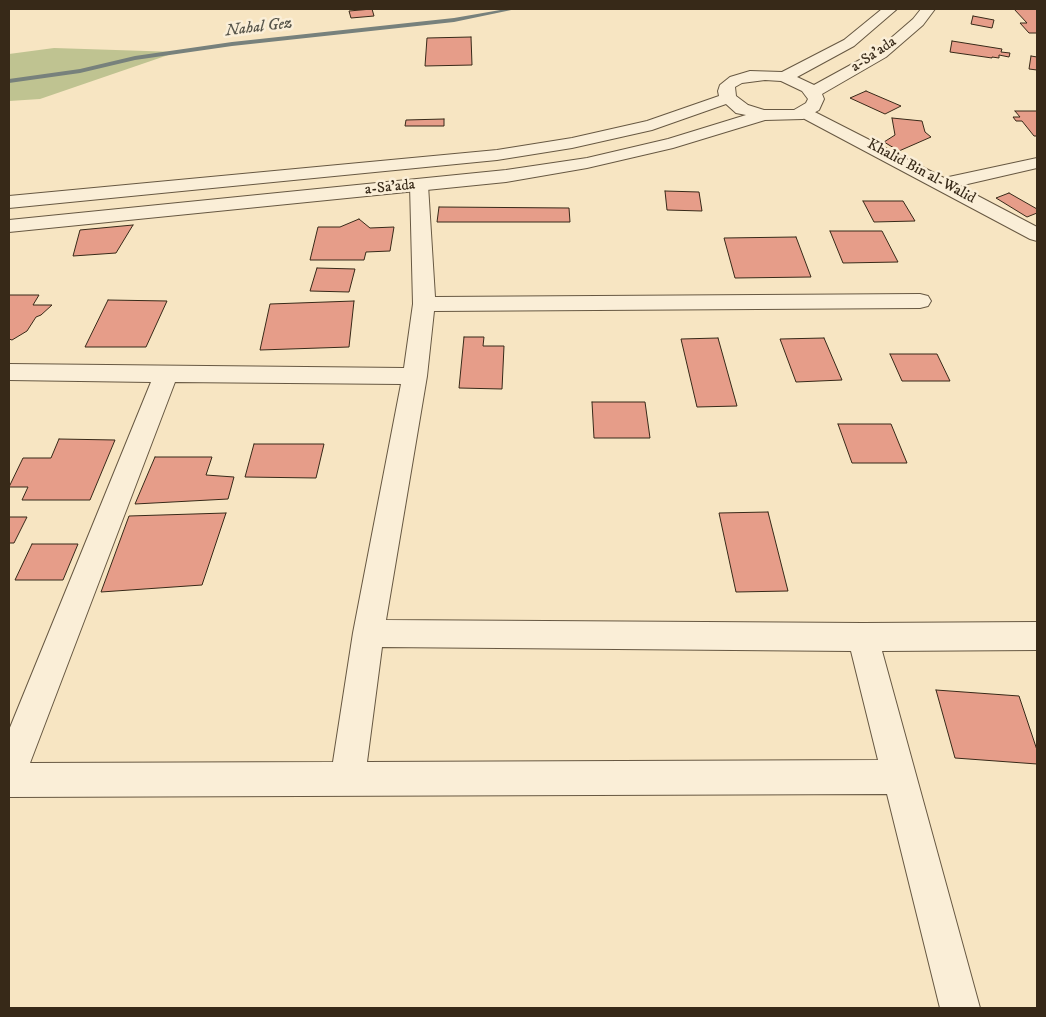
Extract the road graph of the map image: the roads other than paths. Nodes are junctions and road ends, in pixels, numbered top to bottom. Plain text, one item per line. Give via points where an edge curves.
1 (890, 9) edge
2 (928, 9) edge
3 (784, 77) junction
4 (813, 92) junction
5 (728, 98) junction
6 (805, 112) junction
7 (764, 115) junction
8 (1037, 163) edge
9 (944, 184) junction
10 (419, 185) junction
11 (9, 202) edge
12 (9, 226) edge
13 (1037, 234) edge
14 (920, 301) dead end
15 (424, 304) junction
16 (9, 372) edge
17 (166, 373) junction
18 (415, 376) junction
19 (368, 634) junction
20 (1037, 636) edge
21 (863, 637) junction
22 (9, 772) edge
23 (900, 776) junction
24 (348, 777) junction
25 (9, 780) edge
26 (960, 1008) edge

1 - 3 street, a-Sa'ada via 849,44
2 - 4 street, a-Sa'ada via 881,54
3 - 4 street
3 - 5 street via 765,75 736,80 728,85
4 - 6 street via 816,99
5 - 7 street via 742,109
5 - 11 street, a-Sa'ada via 652,125 497,155
6 - 7 street
6 - 9 street, Khalid Bin al-Walid
7 - 10 street, a-Sa'ada via 673,143 588,163
8 - 9 street
9 - 13 street, Khalid Bin al-Walid
10 - 12 street, a-Sa'ada
10 - 15 street
14 - 15 street
15 - 18 street
16 - 17 street
17 - 18 street
17 - 22 street
18 - 19 street
19 - 21 street
19 - 24 street
20 - 21 street
21 - 23 street
23 - 24 street
23 - 26 street
24 - 25 street

